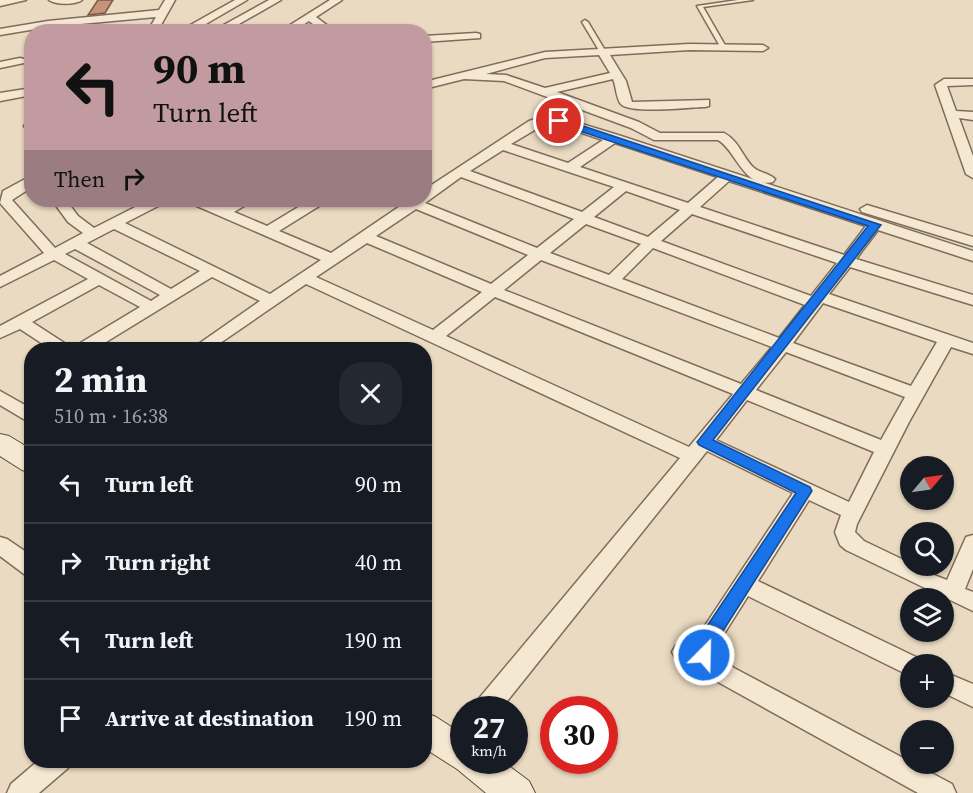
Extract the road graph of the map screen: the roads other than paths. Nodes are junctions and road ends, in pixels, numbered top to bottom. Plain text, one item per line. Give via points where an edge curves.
1 (21, 0) edge
2 (54, 0) edge
3 (77, 0) edge
4 (170, 0) edge
5 (242, 0) edge
6 (276, 0) edge
7 (337, 0) edge
8 (751, 0) edge
9 (0, 3) edge
10 (162, 13) junction
11 (309, 17) junction
12 (585, 22) dead end
13 (48, 24) edge
14 (156, 24) edge
15 (198, 24) edge
16 (231, 24) edge
17 (297, 24) edge
18 (322, 24) edge
19 (24, 28) edge
20 (0, 32) edge
21 (476, 36) dead end
22 (432, 39) edge
23 (723, 47) junction
24 (763, 48) dead end
25 (603, 52) junction
26 (20, 61) dead end
27 (0, 65) edge
28 (617, 75) junction
29 (465, 76) junction
30 (973, 82) edge
31 (432, 84) edge
32 (24, 92) edge
33 (542, 92) junction
34 (0, 97) edge
35 (705, 103) dead end
36 (951, 114) junction
37 (973, 116) edge
38 (614, 138) junction
39 (959, 138) junction
40 (973, 138) edge
41 (501, 145) junction
42 (971, 165) edge
43 (569, 168) junction
44 (459, 172) junction
45 (727, 176) junction
46 (24, 185) edge
47 (624, 186) junction
48 (432, 191) edge
49 (432, 206) edge
50 (64, 207) edge
51 (145, 207) edge
52 (211, 207) edge
53 (232, 207) edge
54 (308, 207) edge
55 (409, 207) edge
56 (689, 208) junction
57 (223, 212) junction
58 (583, 219) junction
59 (114, 223) junction
60 (875, 225) junction
61 (268, 232) junction
62 (93, 234) junction
63 (366, 237) junction
64 (973, 242) edge
65 (75, 243) junction
66 (650, 243) junction
67 (52, 253) junction
68 (539, 254) junction
69 (973, 256) edge
70 (333, 260) junction
71 (846, 261) junction
72 (212, 271) junction
73 (305, 278) junction
74 (99, 279) junction
75 (612, 280) junction
76 (0, 282) edge
77 (493, 291) junction
78 (171, 295) junction
79 (270, 300) junction
80 (817, 300) junction
81 (973, 300) edge
82 (151, 307) junction
83 (21, 322) junction
84 (0, 333) edge
85 (435, 337) junction
86 (947, 340) junction
87 (52, 342) edge
88 (93, 342) edge
89 (210, 342) edge
90 (783, 344) junction
91 (973, 349) edge
92 (744, 392) junction
93 (914, 394) junction
94 (0, 397) edge
95 (24, 413) edge
96 (0, 443) edge
97 (698, 449) junction
98 (885, 449) junction
99 (24, 458) edge
100 (805, 491) junction
101 (854, 513) junction
102 (973, 543) edge
103 (2, 551) edge
104 (24, 563) edge
105 (744, 584) junction
106 (945, 588) edge
107 (954, 590) edge
108 (954, 592) edge
109 (973, 602) edge
110 (684, 652) dead end
111 (900, 660) edge
112 (712, 664) junction
113 (954, 687) edge
114 (496, 696) edge
115 (973, 696) edge
116 (432, 733) edge
117 (450, 743) edge
118 (50, 768) edge
119 (493, 774) edge
120 (20, 793) edge
121 (516, 793) edge
122 (943, 793) edge

1 - 9 street
2 - 3 street
4 - 10 street
5 - 15 street
6 - 16 street
7 - 11 street
8 - 23 lane via 700,6
10 - 13 street
10 - 14 street
11 - 17 street
11 - 18 street
12 - 25 lane
19 - 20 street
21 - 22 street
23 - 24 street
23 - 25 street
25 - 28 street
25 - 29 street via 539,56
26 - 27 street
28 - 33 street
28 - 35 street via 629,105
29 - 31 street
29 - 33 street via 499,76
30 - 36 street via 941,83
32 - 34 street
33 - 64 street via 658,137 720,136 729,141 745,167 757,175
36 - 37 street
36 - 39 street
38 - 41 street via 550,120 533,124
38 - 43 street
38 - 45 street
39 - 40 street
39 - 42 street
41 - 43 street
41 - 44 street
43 - 47 street
44 - 48 street
44 - 58 street
45 - 56 street
45 - 60 street
46 - 67 street via 5,200
47 - 56 street
47 - 58 street
49 - 68 street
50 - 62 street
51 - 59 street
52 - 57 street
53 - 57 street
54 - 61 street
55 - 63 street
56 - 66 street
56 - 71 street
57 - 61 street
58 - 66 street
58 - 68 street
59 - 62 street
59 - 72 street
60 - 69 street
60 - 71 street
61 - 70 street
62 - 65 street
63 - 70 street
63 - 77 street
65 - 67 street
65 - 78 street
66 - 75 street
66 - 80 street
67 - 74 street
67 - 76 street
68 - 75 street
68 - 77 street
70 - 73 street
71 - 80 street
71 - 81 street
72 - 78 street
72 - 79 street
73 - 79 street
73 - 85 street
74 - 82 street
74 - 83 street
75 - 90 street
77 - 85 street
77 - 92 street
78 - 82 street
79 - 89 street
80 - 86 street
80 - 90 street
82 - 88 street
83 - 84 street
83 - 87 street
85 - 97 street
86 - 91 street
86 - 93 street
90 - 92 street
90 - 93 street
92 - 97 street
92 - 98 street
93 - 98 street
94 - 95 street
96 - 99 street
97 - 100 street
97 - 114 street
98 - 101 street
100 - 101 street
100 - 105 street
101 - 106 street via 845,534 851,543
102 - 107 street
103 - 104 street
105 - 111 street
105 - 112 street via 705,643 704,655
108 - 109 street
110 - 112 street
112 - 122 street
113 - 115 street
116 - 117 street
118 - 120 street
119 - 121 street

